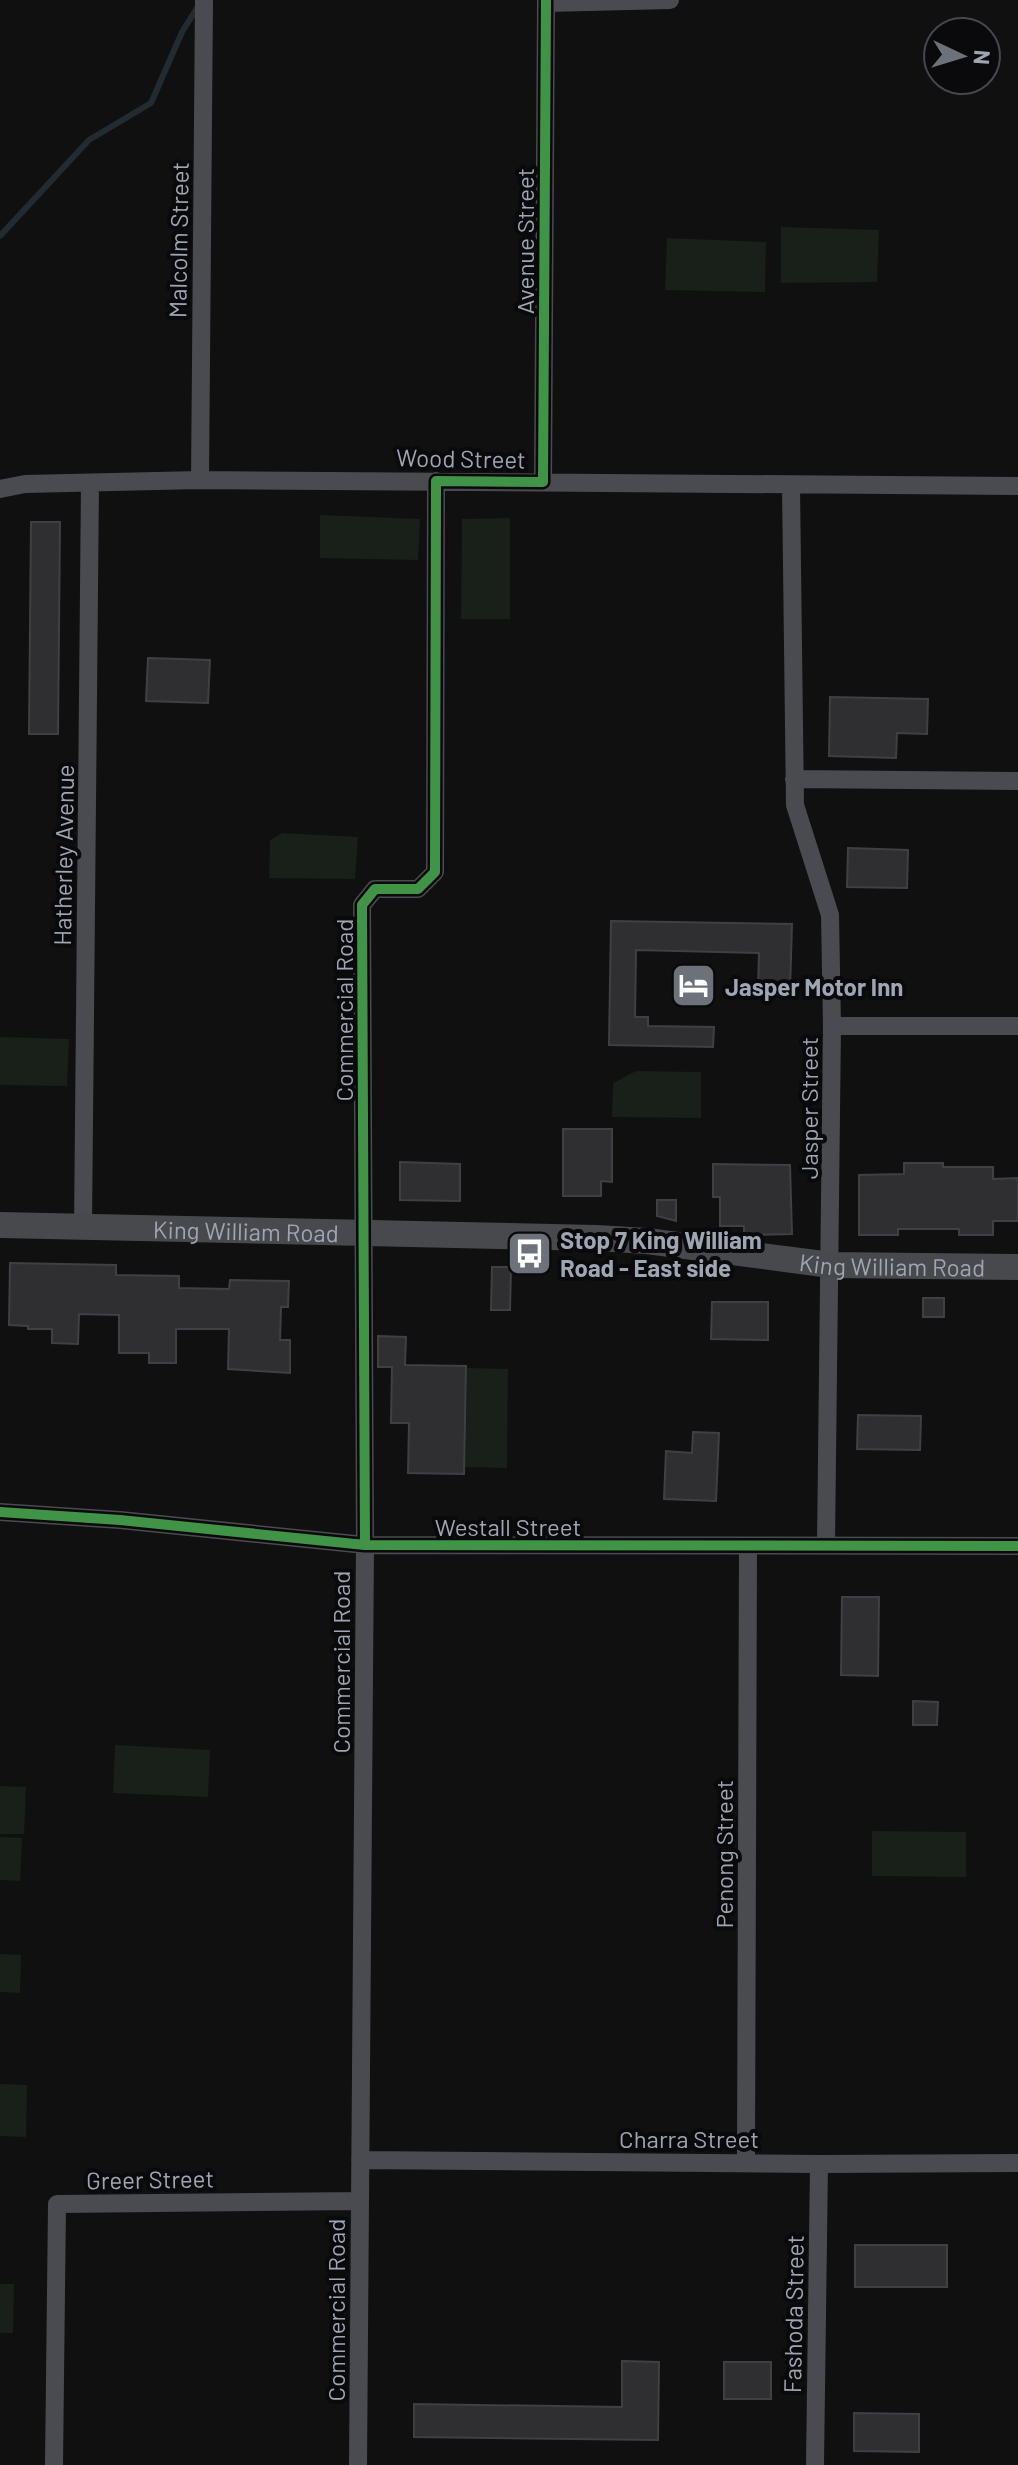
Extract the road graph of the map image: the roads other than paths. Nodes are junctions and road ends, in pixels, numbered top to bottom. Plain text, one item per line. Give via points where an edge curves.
1 (670, 0) edge
2 (546, 1) edge
3 (204, 6) edge
4 (200, 480) junction
5 (436, 481) junction
6 (543, 482) junction
7 (90, 483) junction
8 (791, 485) junction
9 (1018, 486) edge
10 (0, 489) edge
11 (794, 779) junction
12 (1018, 781) edge
13 (832, 1026) junction
14 (1018, 1026) edge
15 (0, 1225) edge
16 (83, 1227) junction
17 (363, 1235) junction
18 (831, 1265) junction
19 (1018, 1267) edge
20 (0, 1512) edge
21 (365, 1545) junction
22 (826, 1545) junction
23 (748, 1546) junction
24 (1018, 1546) edge
25 (360, 2160) junction
26 (746, 2162) junction
27 (1018, 2163) edge
28 (819, 2164) junction
29 (360, 2201) junction
30 (54, 2465) edge
31 (358, 2465) edge
32 (815, 2465) edge

1 - 2 street
2 - 6 street, Avenue Street
3 - 4 street, Malcolm Street
4 - 5 street, Wood Street
4 - 7 street, Wood Street
5 - 6 street, Wood Street
5 - 17 street, Commercial Road via 435,872 418,889 375,889 362,905
6 - 8 street, Wood Street
7 - 10 street, Wood Street
7 - 16 street, Hatherley Avenue
8 - 9 street, Wood Street
8 - 11 street, Jasper Street
11 - 12 street
11 - 13 street, Jasper Street via 795,805 830,915
13 - 14 street
13 - 18 street, Jasper Street
15 - 16 main road, King William Road
16 - 17 main road, King William Road
17 - 18 main road, King William Road via 647,1241
17 - 21 street, Commercial Road
18 - 19 main road, King William Road
18 - 22 street, Jasper Street
20 - 21 street, Westall Street
21 - 23 street, Westall Street
21 - 25 street, Commercial Road
22 - 23 street, Westall Street
22 - 24 street, Westall Street
23 - 26 street, Penong Street
25 - 26 street, Charra Street
25 - 29 street, Commercial Road
26 - 28 street, Charra Street
27 - 28 street, Charra Street
28 - 32 street, Fashoda Street
29 - 30 street, Greer Street via 57,2204
29 - 31 street, Commercial Road

